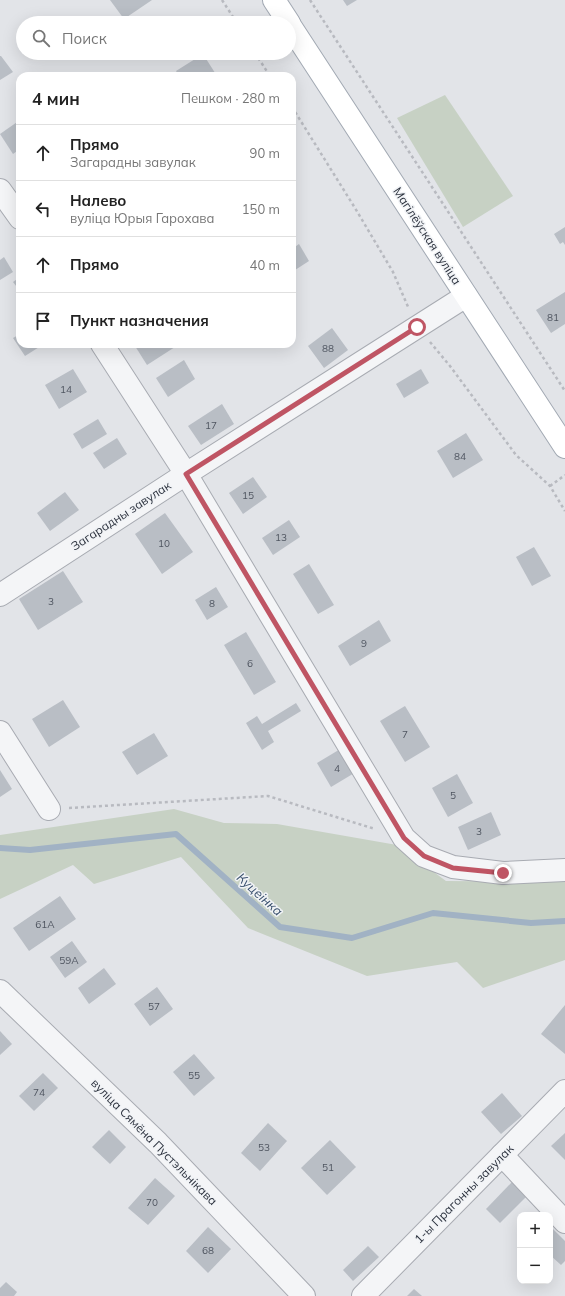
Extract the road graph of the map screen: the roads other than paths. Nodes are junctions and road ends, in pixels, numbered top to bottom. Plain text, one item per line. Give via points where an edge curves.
1 (274, 0) edge
2 (284, 16) edge
3 (296, 34) edge
4 (0, 190) edge
5 (16, 212) edge
6 (466, 296) junction
7 (105, 348) edge
8 (565, 447) edge
9 (186, 474) junction
10 (0, 595) edge
11 (0, 732) edge
12 (49, 809) road end
13 (565, 870) edge
14 (0, 992) edge
15 (565, 1091) edge
16 (502, 1155) junction
17 (565, 1222) edge
18 (304, 1296) edge
19 (363, 1296) edge

1 - 2 main road, Магілёўская вуліца
3 - 6 main road, Магілёўская вуліца
4 - 5 street
6 - 8 main road, Магілёўская вуліца
6 - 9 street, Загарадны завулак
7 - 9 street
9 - 10 street, Загарадны завулак
9 - 13 street via 404,838 424,856 453,868 503,873
11 - 12 street
14 - 18 street, вуліца Сямёна Пустэльнікава via 158,1143
15 - 16 street, 1-ы Прагонны завулак
16 - 17 street
16 - 19 street, 1-ы Прагонны завулак

